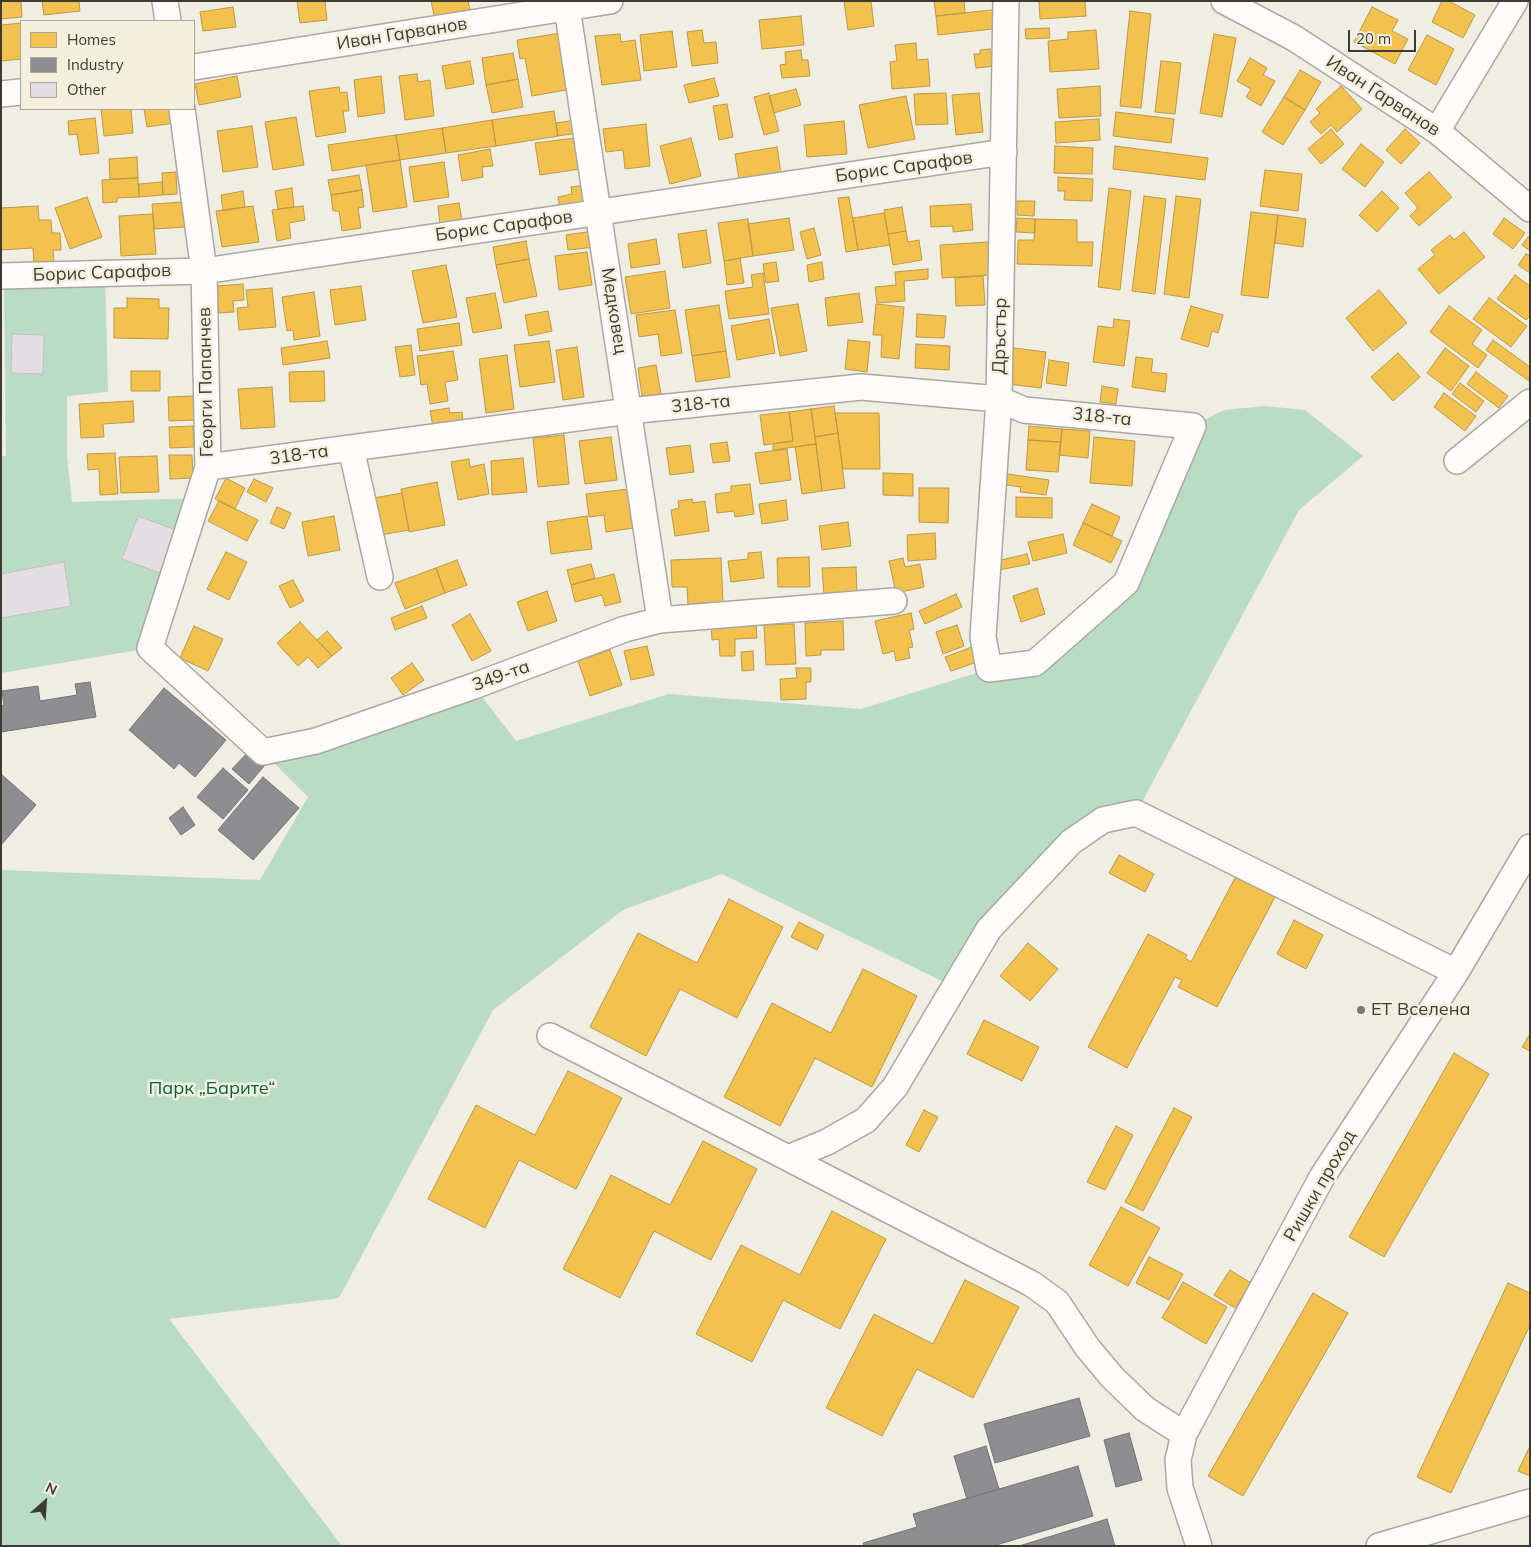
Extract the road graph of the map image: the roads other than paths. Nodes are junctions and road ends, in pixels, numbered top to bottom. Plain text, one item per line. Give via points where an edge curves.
1 (165, 1) edge
2 (610, 1) edge
3 (1006, 1) edge
4 (1224, 1) edge
5 (1515, 1) edge
6 (567, 4) edge
7 (168, 20) edge
8 (195, 67) edge
9 (20, 92) edge
10 (1, 94) edge
11 (182, 110) edge
12 (1437, 130) junction
13 (1004, 152) junction
14 (1530, 208) edge
15 (598, 212) junction
16 (204, 271) junction
17 (1, 276) edge
18 (999, 399) junction
19 (1530, 402) edge
20 (629, 411) junction
21 (351, 448) junction
22 (1457, 461) dead end
23 (208, 467) junction
24 (380, 577) dead end
25 (894, 602) dead end
26 (660, 620) junction
27 (150, 648) joint
28 (989, 669) joint
29 (1530, 847) edge
30 (1456, 972) junction
31 (550, 1036) dead end
32 (788, 1158) junction
33 (1184, 1434) junction
34 (1530, 1502) edge
35 (1199, 1546) edge
36 (1379, 1546) edge

1 - 7 street
2 - 6 street, Иван Гарванов
3 - 13 street, Дръстър
4 - 12 street, Иван Гарванов via 1294,38
5 - 12 street
6 - 8 street, Иван Гарванов
6 - 15 street, Медковец
9 - 10 street
11 - 16 street, Георги Папанчев
12 - 14 street, Иван Гарванов
13 - 15 street, Борис Сарафов
13 - 18 street, Дръстър
15 - 16 street, Борис Сарафов
15 - 20 street, Медковец
16 - 17 street, Борис Сарафов
16 - 23 street, Георги Папанчев
18 - 20 street, 318-та via 861,387
18 - 28 street, Дръстър via 983,636
18 - 28 street, 318-та via 1024,410 1193,426 1126,583 1035,664
19 - 22 street
20 - 21 street, 318-та
20 - 26 street, Медковец
21 - 23 street, 318-та
21 - 24 street
23 - 27 street, Георги Папанчев
25 - 26 street, 349-та
26 - 27 street, 349-та via 625,629 316,741 263,752
29 - 30 street, Ришки проход
30 - 32 street via 1136,813 1102,820 1071,842 989,929 895,1087 866,1120 827,1142
30 - 33 street, Ришки проход via 1322,1177
31 - 32 street
32 - 33 street via 1032,1284 1057,1302 1112,1377 1145,1409
33 - 35 street, Ришки проход via 1178,1460 1180,1488
34 - 36 street

